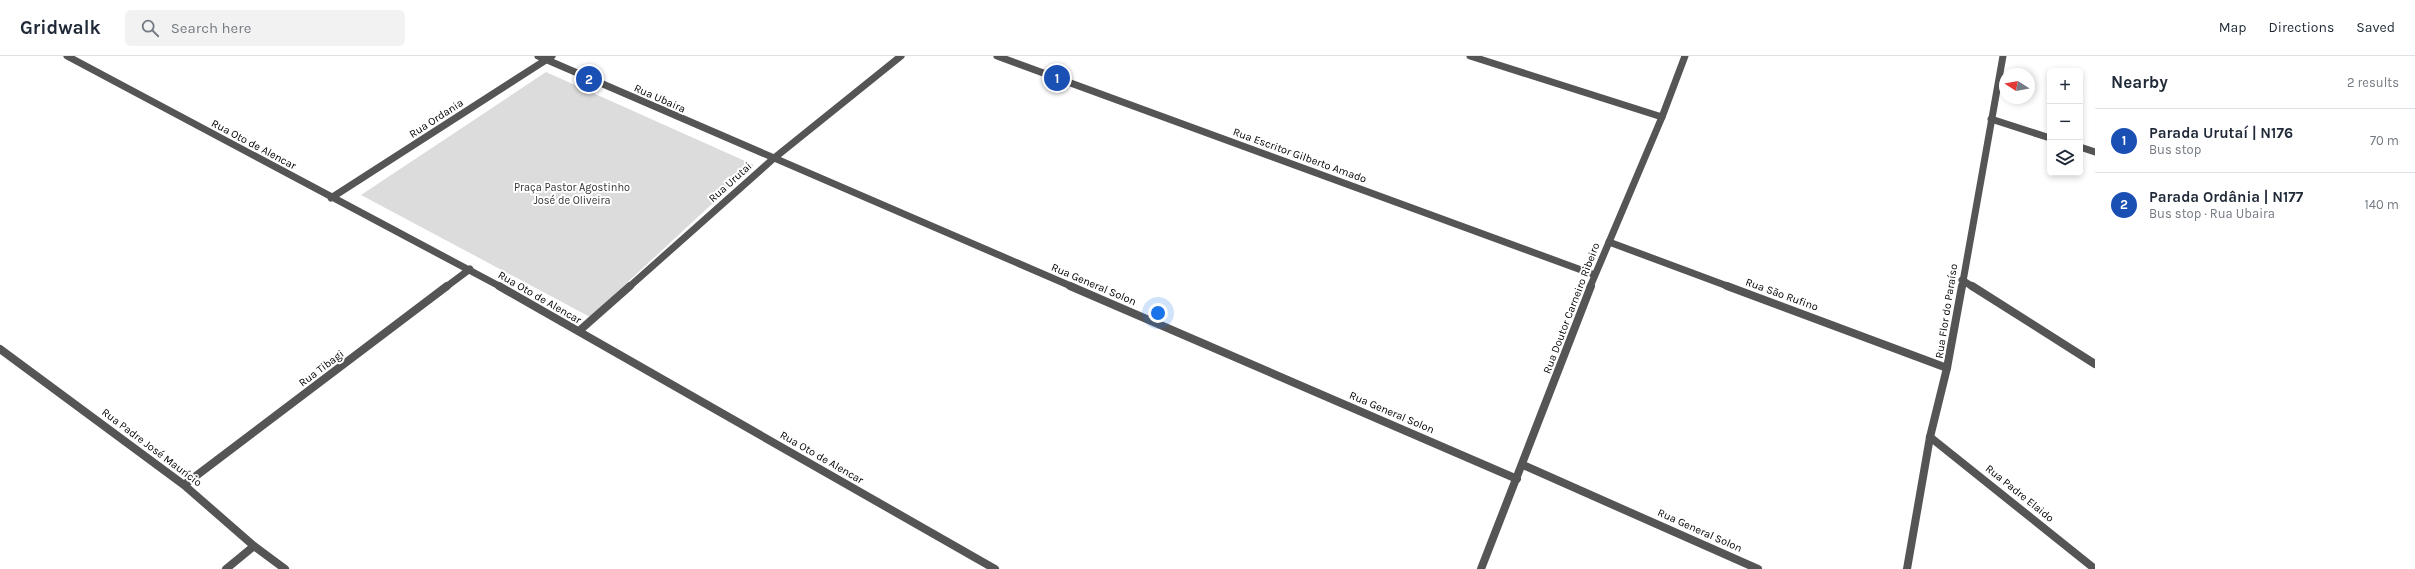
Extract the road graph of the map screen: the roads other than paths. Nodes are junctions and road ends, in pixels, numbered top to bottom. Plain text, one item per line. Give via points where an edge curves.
1 (67, 56) edge
2 (538, 56) edge
3 (901, 56) edge
4 (997, 56) edge
5 (1470, 56) edge
6 (1685, 56) edge
7 (2003, 56) edge
8 (549, 58) edge
9 (1662, 117) junction
10 (1991, 119) junction
11 (2047, 137) edge
12 (2083, 148) edge
13 (2095, 152) edge
14 (772, 159) junction
15 (331, 198) junction
16 (1608, 242) junction
17 (470, 270) junction
18 (1595, 275) junction
19 (1962, 280) junction
20 (579, 331) junction
21 (0, 349) edge
22 (2095, 364) edge
23 (1947, 368) junction
24 (1930, 437) junction
25 (1523, 465) junction
26 (1517, 479) junction
27 (184, 485) junction
28 (254, 546) junction
29 (2095, 568) edge
30 (226, 569) edge
31 (285, 569) edge
32 (995, 569) edge
33 (1481, 569) edge
34 (1758, 569) edge
35 (1907, 569) edge

1 - 15 street, Rua Oto de Alencar
2 - 8 street, Rua Ubaira
3 - 14 street, Rua Urutai
4 - 18 street, Rua Escritor Gilberto Amado
5 - 9 street
6 - 9 street, Rua Doutor Carneiro Ribeiro
7 - 10 street, Rua Flor do Paraíso
8 - 14 street, Rua Ubaira
8 - 15 street, Rua Ordania
9 - 16 street, Rua Doutor Carneiro Ribeiro
10 - 11 street
10 - 19 street, Rua Flor do Paraíso
12 - 13 street
14 - 20 street, Rua Urutai
14 - 26 street, Rua General Solon
15 - 17 street, Rua Oto de Alencar
16 - 18 street, Rua Doutor Carneiro Ribeiro
16 - 23 street, Rua São Rufino
17 - 20 street, Rua Oto de Alencar
17 - 27 street, Rua Tibagi
18 - 25 street, Rua Doutor Carneiro Ribeiro
19 - 22 street
19 - 23 street, Rua Flor do Paraíso
20 - 32 street, Rua Oto de Alencar
21 - 27 street, Rua Padre José Maurício
23 - 24 street, Rua Flor do Paraíso
24 - 29 street, Rua Padre Elaido
24 - 35 street, Rua Flor do Paraíso
25 - 26 street, Rua Doutor Carneiro Ribeiro
25 - 34 street, Rua General Solon
26 - 33 street, Rua Doutor Carneiro Ribeiro
27 - 28 street, Rua Padre José Maurício
28 - 30 street
28 - 31 street, Rua Padre José Maurício

